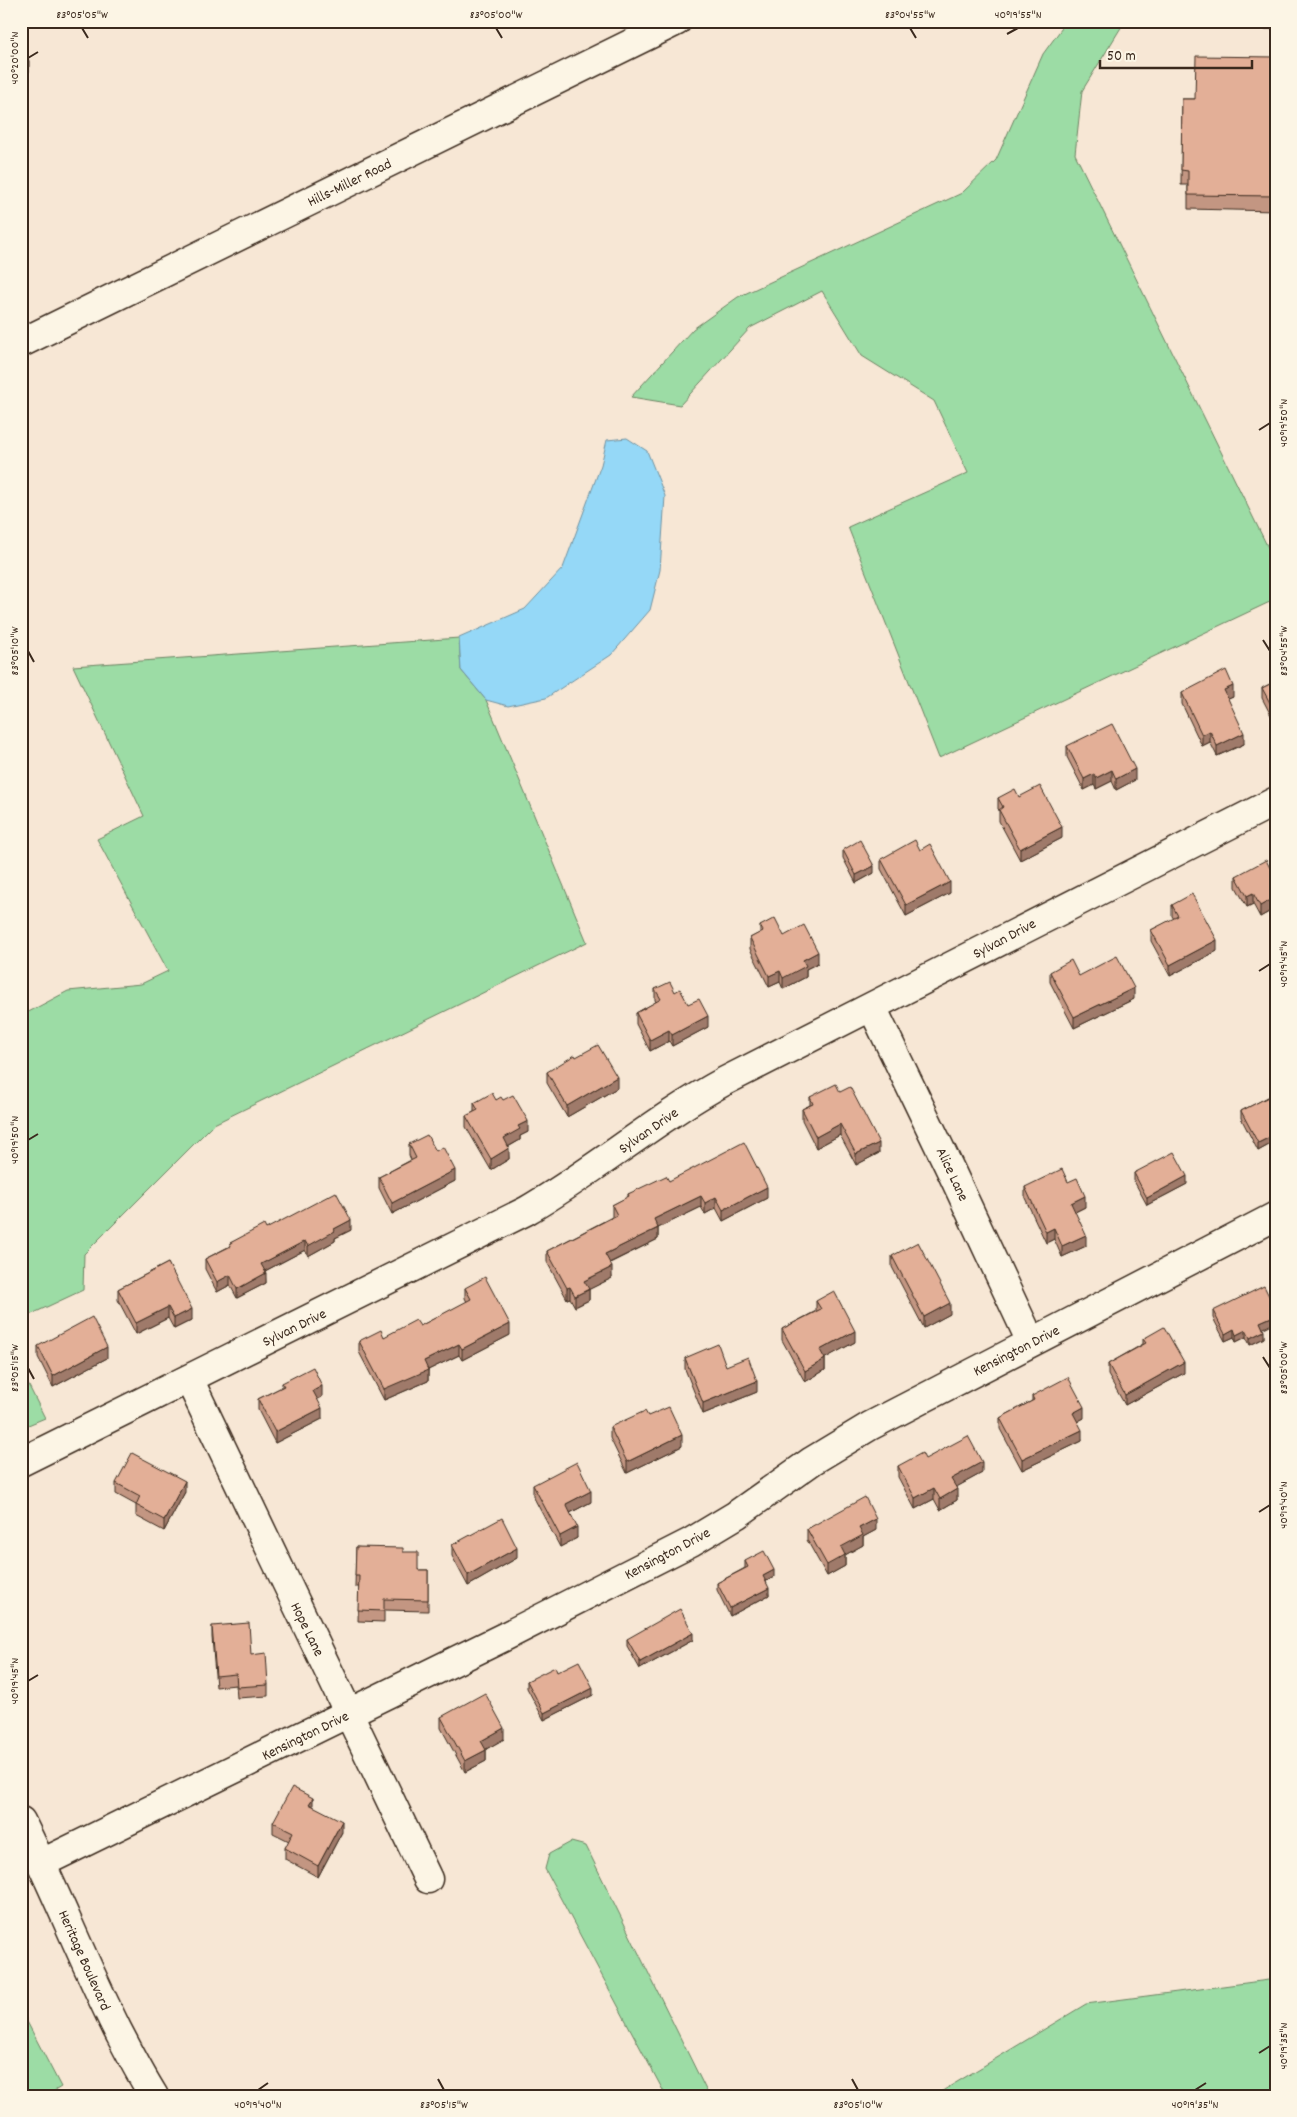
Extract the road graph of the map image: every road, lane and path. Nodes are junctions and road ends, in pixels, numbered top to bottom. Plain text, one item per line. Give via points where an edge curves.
1 (677, 21) edge
2 (21, 343) edge
3 (1276, 801) edge
4 (872, 1007) junction
5 (1276, 1216) edge
6 (1031, 1342) junction
7 (189, 1379) junction
8 (21, 1462) edge
9 (348, 1713) junction
10 (21, 1821) edge
11 (42, 1864) junction
12 (428, 1880) dead end
13 (154, 2096) edge

1 - 2 street, Hills-Miller Road
3 - 4 street, Sylvan Drive
4 - 6 street, Alice Lane
4 - 7 street, Sylvan Drive via 713,1088 526,1211
5 - 6 street, Kensington Drive
6 - 9 street, Kensington Drive via 870,1426 691,1542
7 - 8 street, Sylvan Drive
7 - 9 street, Hope Lane
9 - 11 street, Kensington Drive
9 - 12 street, Hope Lane
10 - 11 street, Heritage Boulevard
11 - 13 street, Heritage Boulevard via 89,1974

